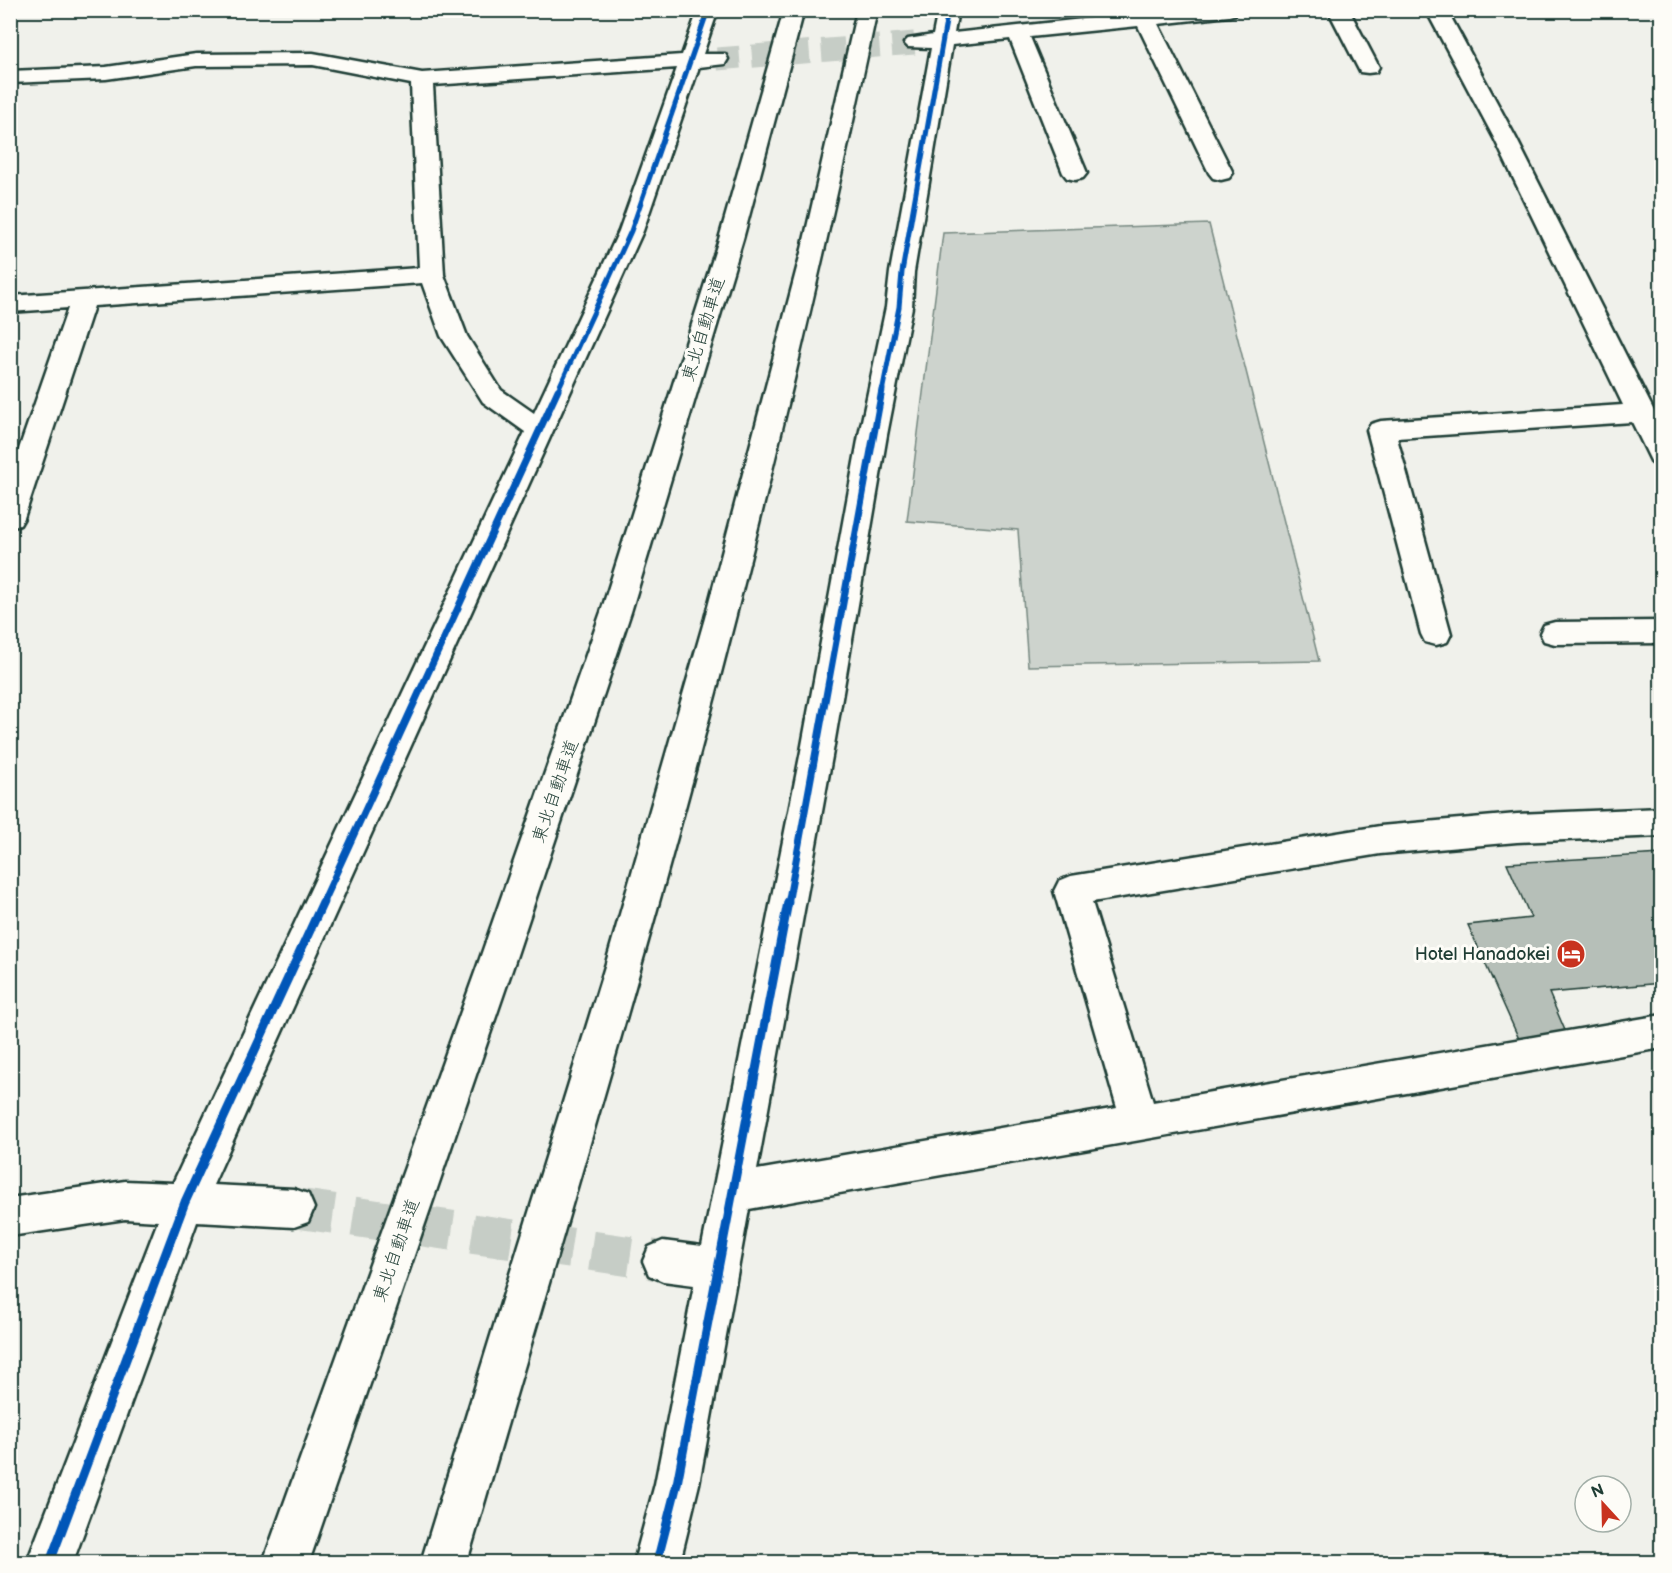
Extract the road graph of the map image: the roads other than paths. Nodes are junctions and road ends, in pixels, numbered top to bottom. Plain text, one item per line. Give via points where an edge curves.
1 (708, 10) edge
2 (794, 10) edge
3 (867, 10) edge
4 (1229, 10) edge
5 (1338, 10) edge
6 (1436, 10) edge
7 (1173, 13) edge
8 (1145, 19) junction
9 (935, 31) edge
10 (1017, 32) junction
11 (704, 60) junction
12 (1368, 67) dead end
13 (10, 76) edge
14 (422, 79) junction
15 (1075, 173) dead end
16 (1221, 173) dead end
17 (432, 275) junction
18 (84, 298) junction
19 (10, 304) edge
20 (1650, 406) edge
21 (540, 430) junction
22 (1662, 456) edge
23 (10, 518) edge
24 (1662, 632) edge
25 (1555, 633) dead end
26 (1436, 634) dead end
27 (1662, 822) edge
28 (1662, 1031) edge
29 (1140, 1122) junction
30 (732, 1193) junction
31 (185, 1202) junction
32 (294, 1208) tunnel mouth
33 (10, 1217) edge
34 (663, 1262) tunnel mouth
35 (718, 1268) junction
36 (50, 1563) edge
37 (286, 1563) edge
38 (444, 1563) edge
39 (657, 1563) edge

1 - 11 main road
2 - 37 main road, 東北自動車道 via 731,239 616,612
3 - 38 main road via 814,249 720,618 624,963
4 - 7 main road
5 - 12 main road
6 - 20 main road via 1505,138 1626,386
7 - 8 main road
8 - 10 main road
8 - 16 main road
9 - 10 main road
9 - 30 main road via 899,307
10 - 15 main road
11 - 14 main road
11 - 21 main road
13 - 14 main road via 106,73 196,60 313,59
14 - 17 main road
17 - 18 main road
17 - 21 main road via 454,336 492,396
18 - 19 main road
18 - 23 main road
20 - 22 main road
20 - 26 main road via 1381,430
21 - 31 main road
24 - 25 main road
27 - 29 main road via 1517,828 1380,840 1071,891
28 - 29 main road
29 - 30 main road
30 - 35 main road
31 - 32 main road
31 - 33 main road via 125,1200
31 - 36 main road
34 - 35 main road
35 - 39 main road via 677,1484

